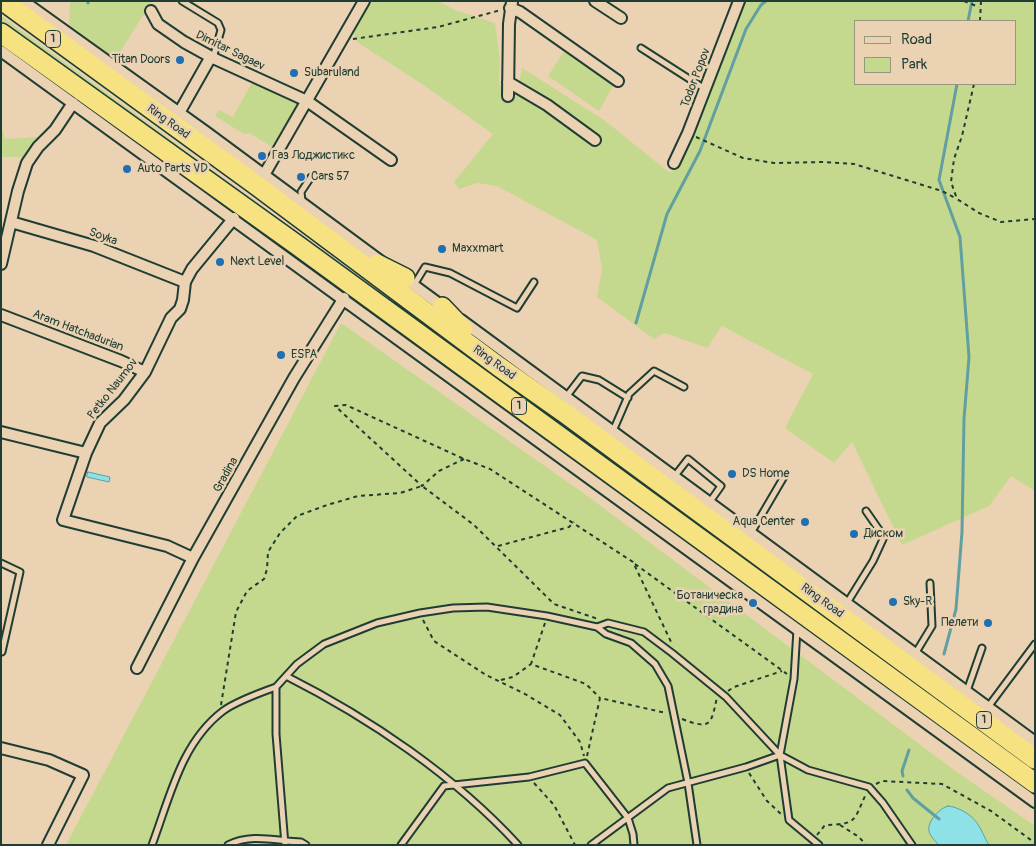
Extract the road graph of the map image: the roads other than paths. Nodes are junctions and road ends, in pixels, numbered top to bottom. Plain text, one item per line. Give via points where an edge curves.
1 (3, 1) edge
2 (182, 1) edge
3 (364, 1) edge
4 (595, 1) edge
5 (739, 1) edge
6 (24, 3) edge
7 (511, 5) edge
8 (151, 11) dead end
9 (621, 18) dead end
10 (62, 30) junction
11 (1, 32) edge
12 (641, 48) dead end
13 (1, 51) edge
14 (213, 58) junction
15 (104, 76) junction
16 (618, 81) dead end
17 (508, 82) junction
18 (705, 89) junction
19 (508, 96) dead end
20 (307, 101) junction
21 (73, 103) junction
22 (179, 113) junction
23 (595, 140) dead end
24 (391, 160) dead end
25 (674, 163) dead end
26 (264, 175) junction
27 (311, 177) dead end
28 (303, 203) junction
29 (234, 218) junction
30 (11, 222) junction
31 (5, 240) edge
32 (333, 243) junction
33 (1, 264) edge
34 (185, 282) junction
35 (409, 282) junction
36 (534, 282) dead end
37 (344, 298) junction
38 (442, 306) junction
39 (1, 315) edge
40 (498, 366) junction
41 (145, 372) junction
42 (684, 387) dead end
43 (566, 397) junction
44 (628, 398) junction
45 (1, 432) edge
46 (613, 432) junction
47 (86, 453) junction
48 (785, 475) dead end
49 (674, 477) junction
50 (710, 502) junction
51 (866, 511) dead end
52 (751, 533) junction
53 (193, 558) junction
54 (1, 563) edge
55 (930, 582) dead end
56 (847, 603) junction
57 (597, 627) junction
58 (797, 629) junction
59 (1035, 644) edge
60 (982, 648) dead end
61 (2, 652) edge
62 (915, 654) junction
63 (137, 668) dead end
64 (286, 676) junction
65 (276, 687) junction
66 (960, 694) junction
67 (988, 707) junction
68 (1009, 722) junction
69 (1033, 737) edge
70 (1, 748) edge
71 (780, 756) junction
72 (1035, 759) edge
73 (688, 783) junction
74 (1035, 783) edge
75 (452, 784) junction
76 (1035, 802) edge
77 (628, 818) junction
78 (285, 843) edge
79 (48, 845) edge
80 (152, 845) edge
81 (228, 845) edge
82 (306, 845) edge
83 (401, 845) edge
84 (518, 845) edge
85 (591, 845) edge
86 (634, 845) edge
87 (697, 845) edge
88 (819, 845) edge
89 (912, 845) edge

1 - 15 highway, Ring Road / 1
2 - 14 lane via 221,27
3 - 20 street
4 - 9 street
5 - 18 street, Todor Popov
6 - 10 street, Ring Road
7 - 16 street
7 - 17 street
8 - 14 street, Dimitar Sagaev via 158,24
10 - 15 highway
10 - 22 street, Ring Road
11 - 74 highway, Ring Road / 1
12 - 18 lane
13 - 21 street
14 - 20 street, Dimitar Sagaev
14 - 22 street
15 - 32 highway, Ring Road / 1
17 - 19 street
17 - 23 street
18 - 25 street, Todor Popov
20 - 24 street
20 - 26 street
21 - 29 street
21 - 30 street via 27,163
22 - 26 street, Ring Road
26 - 28 street, Ring Road
27 - 28 lane via 301,192
28 - 35 street, Ring Road
29 - 34 street, Petko Naumov
29 - 37 street
30 - 31 street
30 - 34 street, Soyka via 94,246
31 - 33 street
32 - 35 highway
32 - 40 highway, Ring Road / 1
34 - 41 street, Petko Naumov via 180,309 171,318
35 - 36 lane via 425,267 450,273 518,308
35 - 38 street, Ring Road
37 - 53 street, Gradina via 294,378
37 - 58 street
38 - 40 highway
38 - 43 street, Ring Road
39 - 41 street, Aram Hatchadurian
40 - 66 highway, Ring Road / 1
41 - 47 street, Petko Naumov via 124,400 100,423
42 - 44 lane via 654,371
43 - 44 lane via 582,376 599,380
43 - 46 street, Ring Road
44 - 46 lane
45 - 47 street
46 - 49 street, Ring Road
47 - 53 street, Petko Naumov via 63,520 168,546
48 - 52 lane
49 - 50 street, Ring Road
49 - 50 lane via 688,459 721,486
50 - 52 street, Ring Road
51 - 56 lane via 884,537
52 - 56 street, Ring Road
53 - 63 street, Gradina
54 - 61 lane via 20,572
55 - 62 lane via 932,626
56 - 62 street, Ring Road
57 - 64 lane via 487,607 420,613 377,623 324,644
57 - 71 lane via 608,623 644,632 720,693
57 - 73 lane via 606,634 631,643 656,664 668,686
58 - 71 lane via 794,679
58 - 76 street
59 - 67 lane
60 - 66 lane
62 - 66 street, Ring Road via 938,671
64 - 65 lane
64 - 75 lane via 326,696 401,745
65 - 78 lane via 276,734
65 - 80 lane via 225,709 205,728 184,758
66 - 67 street, Ring Road
66 - 68 highway
66 - 72 highway, Ring Road / 1
67 - 68 street, Ring Road
68 - 69 street, Ring Road
70 - 79 street via 49,760 84,775
71 - 73 lane
71 - 88 lane via 789,820
71 - 89 lane via 808,770 869,787
73 - 77 lane via 668,788
73 - 87 lane
75 - 77 lane via 529,777 585,763
75 - 83 lane via 444,786
75 - 84 lane
77 - 85 lane
77 - 86 lane
78 - 81 lane via 251,838 238,839
78 - 82 lane via 301,842

